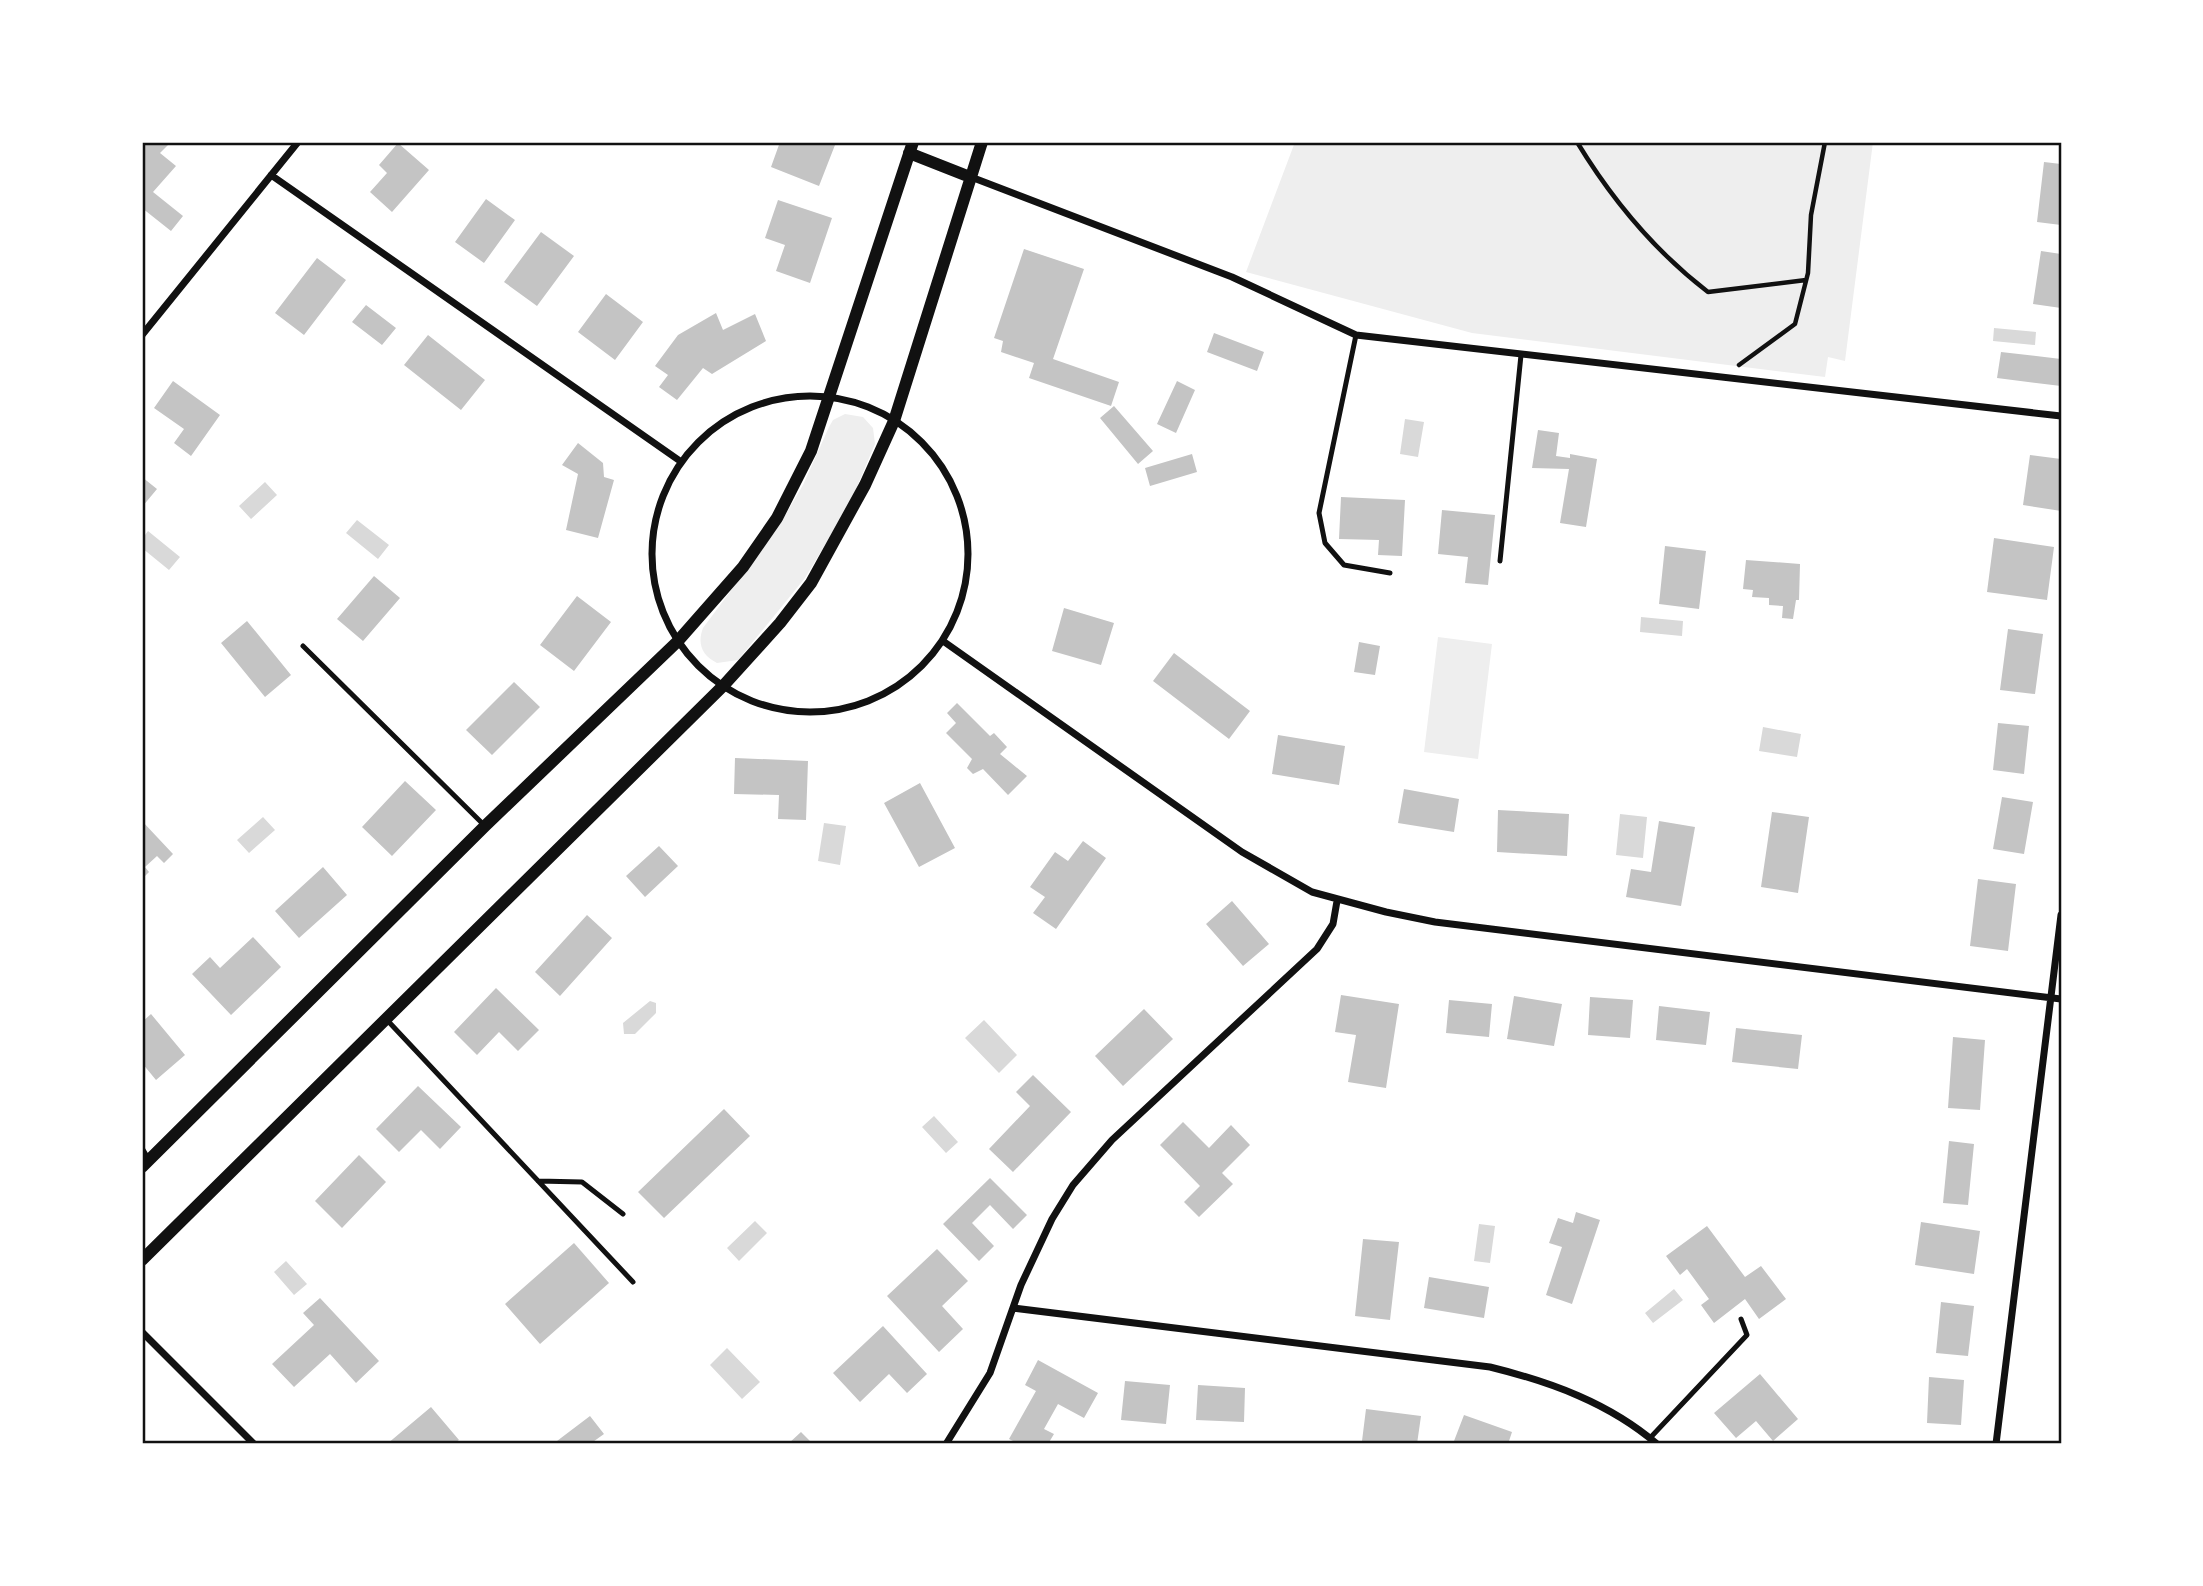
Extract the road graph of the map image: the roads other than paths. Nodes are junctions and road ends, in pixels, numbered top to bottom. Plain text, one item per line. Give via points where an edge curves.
1 (298, 142) edge
2 (982, 142) edge
3 (911, 148) edge
4 (271, 175) junction
5 (970, 177) junction
6 (142, 335) edge
7 (1356, 335) junction
8 (1521, 355) junction
9 (831, 397) junction
10 (2061, 416) edge
11 (894, 421) junction
12 (680, 461) junction
13 (1500, 561) dead end
14 (1390, 573) dead end
15 (943, 641) junction
16 (677, 642) junction
17 (303, 646) dead end
18 (724, 685) junction
19 (485, 826) junction
20 (1337, 901) junction
21 (2061, 915) edge
22 (2052, 998) junction
23 (2061, 999) edge
24 (387, 1020) junction
25 (142, 1148) edge
26 (146, 1163) edge
27 (538, 1181) junction
28 (623, 1214) dead end
29 (142, 1260) edge
30 (633, 1282) dead end
31 (1013, 1308) junction
32 (1741, 1319) dead end
33 (142, 1332) edge
34 (1650, 1438) junction
35 (254, 1444) edge
36 (946, 1444) edge
37 (1657, 1444) edge
38 (1996, 1444) edge

1 - 4 street
2 - 5 street
3 - 5 street
3 - 9 street
4 - 6 street
4 - 12 street
5 - 7 street via 1232,277
5 - 11 street
7 - 8 street
7 - 14 lane via 1319,513 1325,543 1344,565
8 - 10 street
8 - 13 lane
9 - 11 street via 860,404
9 - 12 street via 769,399 731,415
9 - 16 street via 811,452 777,518 743,567
11 - 15 street via 936,454 962,501 970,540 965,590
11 - 18 street via 866,485 811,583
12 - 16 street via 656,512 650,545 653,584 671,637
15 - 18 street via 926,665 881,696 835,711 796,712 762,704
15 - 20 street via 1242,852 1289,882
16 - 18 street
16 - 19 street
17 - 19 lane
18 - 24 street
19 - 26 street
20 - 22 street via 1435,922
20 - 31 street via 1333,924 1317,949 1112,1140 1073,1185 1052,1219
21 - 22 street
22 - 23 street
22 - 38 street
24 - 27 lane
24 - 29 street
25 - 26 lane
27 - 28 lane via 582,1182
27 - 30 lane
31 - 34 street via 1490,1367 1559,1386
31 - 36 street via 990,1373
32 - 34 lane via 1747,1335
33 - 35 street
34 - 37 street

